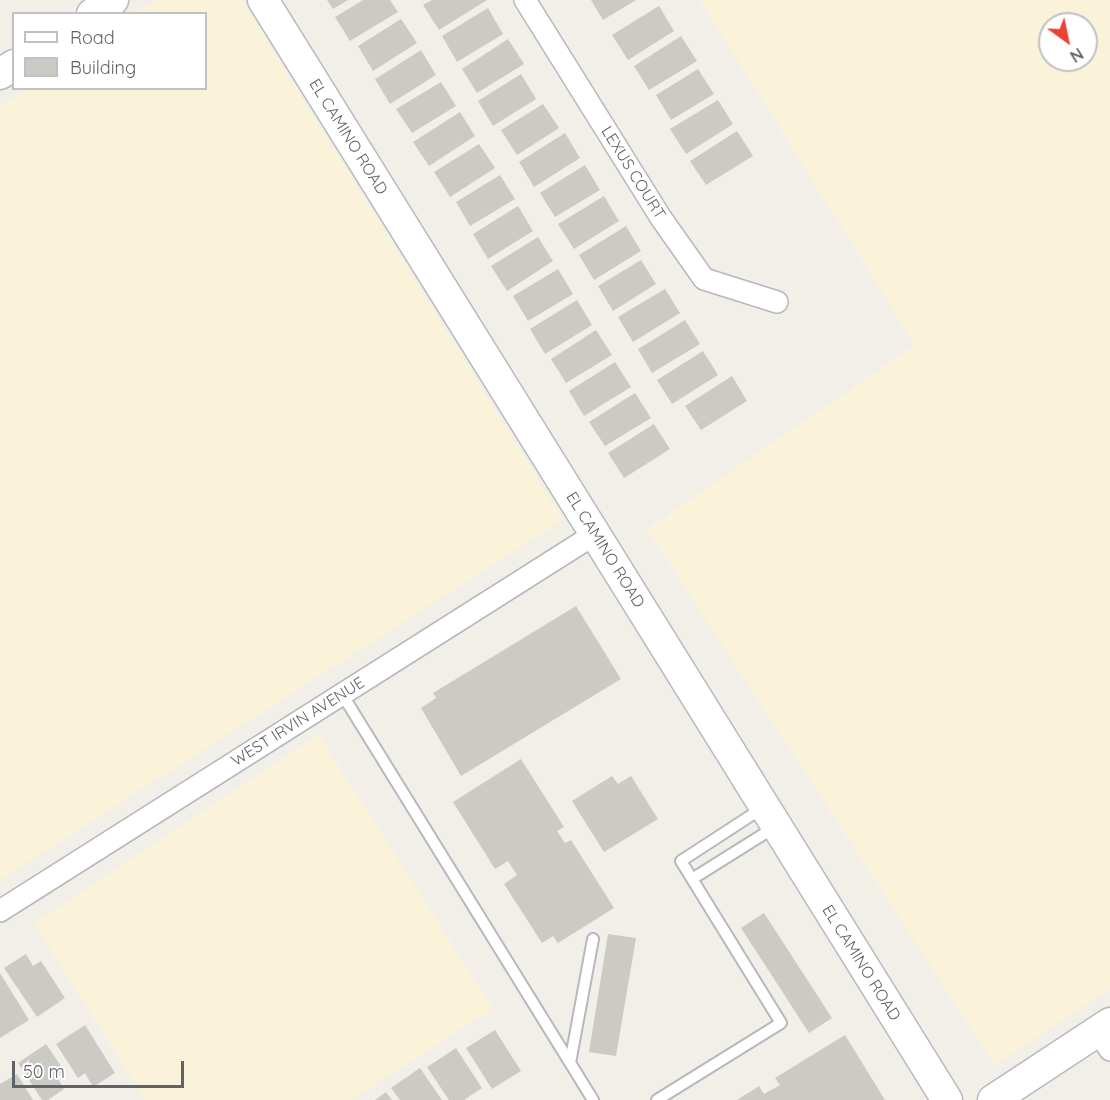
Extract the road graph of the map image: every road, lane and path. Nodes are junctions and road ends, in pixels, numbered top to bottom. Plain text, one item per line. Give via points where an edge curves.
1 (113, 0) edge
2 (263, 0) edge
3 (525, 0) edge
4 (95, 12) edge
5 (777, 302) dead end
6 (596, 534) junction
7 (342, 694) junction
8 (770, 817) junction
9 (692, 879) junction
10 (0, 910) edge
11 (593, 939) dead end
12 (1106, 1034) edge
13 (570, 1063) junction
14 (593, 1100) edge
15 (657, 1100) edge
16 (946, 1100) edge
17 (993, 1100) edge

1 - 4 street
2 - 6 street, EL CAMINO ROAD
3 - 5 street, LEXUS COURT via 661,218 704,279
6 - 7 street, WEST IRVIN AVENUE
6 - 8 street, EL CAMINO ROAD
7 - 10 street, WEST IRVIN AVENUE
7 - 13 lane
8 - 9 lane
8 - 9 lane via 681,861
8 - 16 street, EL CAMINO ROAD
9 - 15 lane via 781,1023
11 - 13 lane
12 - 17 street
13 - 14 lane

